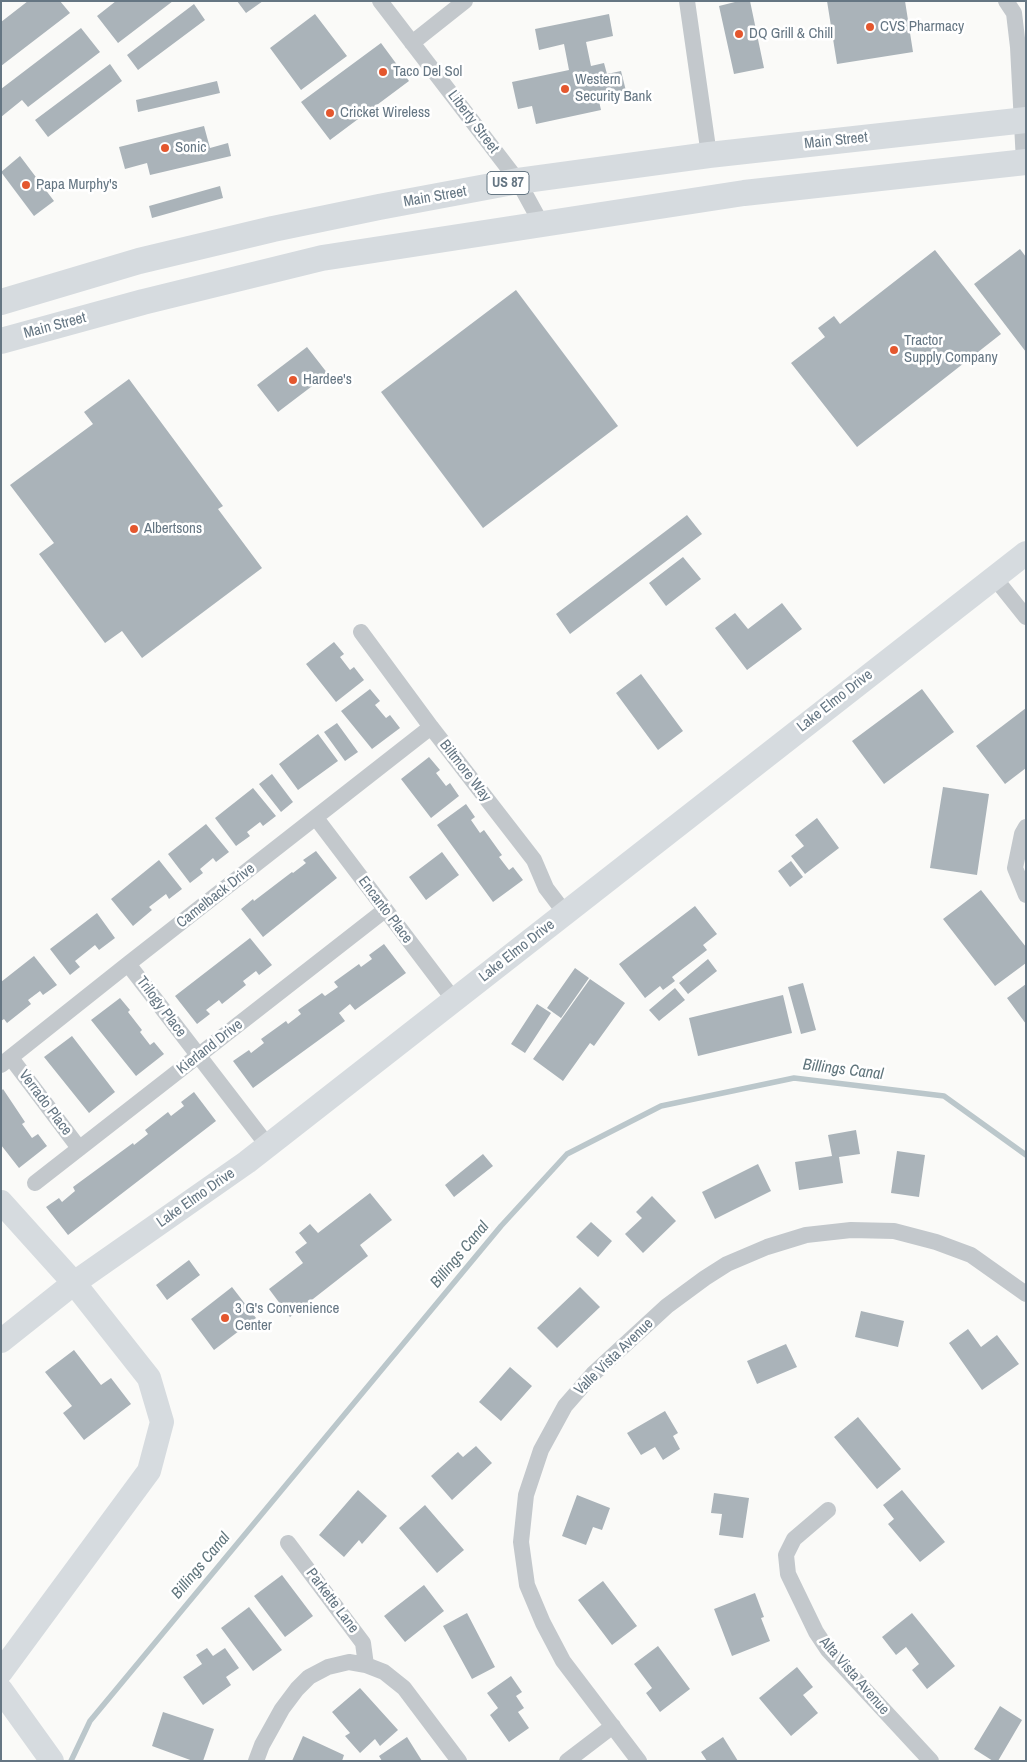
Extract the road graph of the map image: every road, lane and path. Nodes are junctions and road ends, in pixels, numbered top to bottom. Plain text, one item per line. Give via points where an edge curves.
1 (380, 1) edge
2 (465, 1) edge
3 (687, 1) edge
4 (1006, 1) edge
5 (412, 43) junction
6 (1024, 121) edge
7 (709, 155) junction
8 (1025, 162) edge
9 (518, 181) junction
10 (541, 223) junction
11 (1, 302) edge
12 (1, 341) edge
13 (1026, 552) edge
14 (994, 577) junction
15 (1026, 617) edge
16 (361, 632) dead end
17 (431, 728) junction
18 (316, 818) junction
19 (1026, 827) edge
20 (1026, 895) edge
21 (385, 910) junction
22 (566, 913) junction
23 (128, 964) junction
24 (454, 1000) junction
25 (199, 1057) junction
26 (6, 1062) edge
27 (268, 1146) junction
28 (79, 1148) junction
29 (35, 1183) dead end
30 (1, 1202) edge
31 (74, 1283) junction
32 (1026, 1294) edge
33 (1, 1341) edge
34 (828, 1510) dead end
35 (288, 1543) dead end
36 (366, 1665) junction
37 (1, 1672) edge
38 (1, 1690) edge
39 (614, 1726) junction
40 (52, 1761) edge
41 (256, 1761) edge
42 (459, 1761) edge
43 (567, 1761) edge
44 (639, 1761) edge
45 (931, 1761) edge

1 - 5 street, Liberty Street
2 - 5 street
3 - 7 street
4 - 6 street via 1014,13
5 - 9 street, Liberty Street
6 - 7 main road, Main Street / US 87
6 - 8 street
7 - 9 main road, Main Street / US 87
8 - 10 main road, Main Street via 744,193
9 - 10 street, Liberty Street
9 - 11 main road, Main Street / US 87 via 290,225 138,262
10 - 12 main road, Main Street via 322,258
13 - 14 main road, Lake Elmo Drive
14 - 15 street
14 - 22 main road, Lake Elmo Drive
16 - 17 street, Biltmore Way
17 - 18 street, Camelback Drive
17 - 22 street, Biltmore Way via 534,860 546,888
18 - 21 street, Encanto Place
18 - 23 street, Camelback Drive
19 - 20 street via 1015,868
21 - 24 street, Encanto Place
21 - 25 street, Kierland Drive
22 - 24 main road, Lake Elmo Drive
23 - 25 street, Trilogy Place
23 - 26 street, Camelback Drive
24 - 27 main road, Lake Elmo Drive
25 - 27 street, Trilogy Place
25 - 28 street, Kierland Drive
26 - 28 street, Verrado Place
27 - 31 main road, Lake Elmo Drive
28 - 29 street, Kierland Drive
30 - 31 main road
31 - 33 main road, Lake Elmo Drive
31 - 37 main road via 149,1378 162,1422 149,1471
32 - 39 street, Valle Vista Avenue via 971,1255 936,1242 894,1231 851,1230 806,1235 767,1247 720,1269 667,1306 593,1374 565,1406 540,1450 526,1496 521,1542 527,1585 543,1623 563,1660
34 - 45 street, Alta Vista Avenue via 794,1539 786,1556 788,1574 828,1650
35 - 36 street, Parkette Lane via 363,1642
36 - 41 street via 349,1662 328,1667 309,1678 282,1709
36 - 42 street via 384,1672 404,1688
38 - 40 main road
39 - 43 street
39 - 44 street, Valle Vista Avenue

